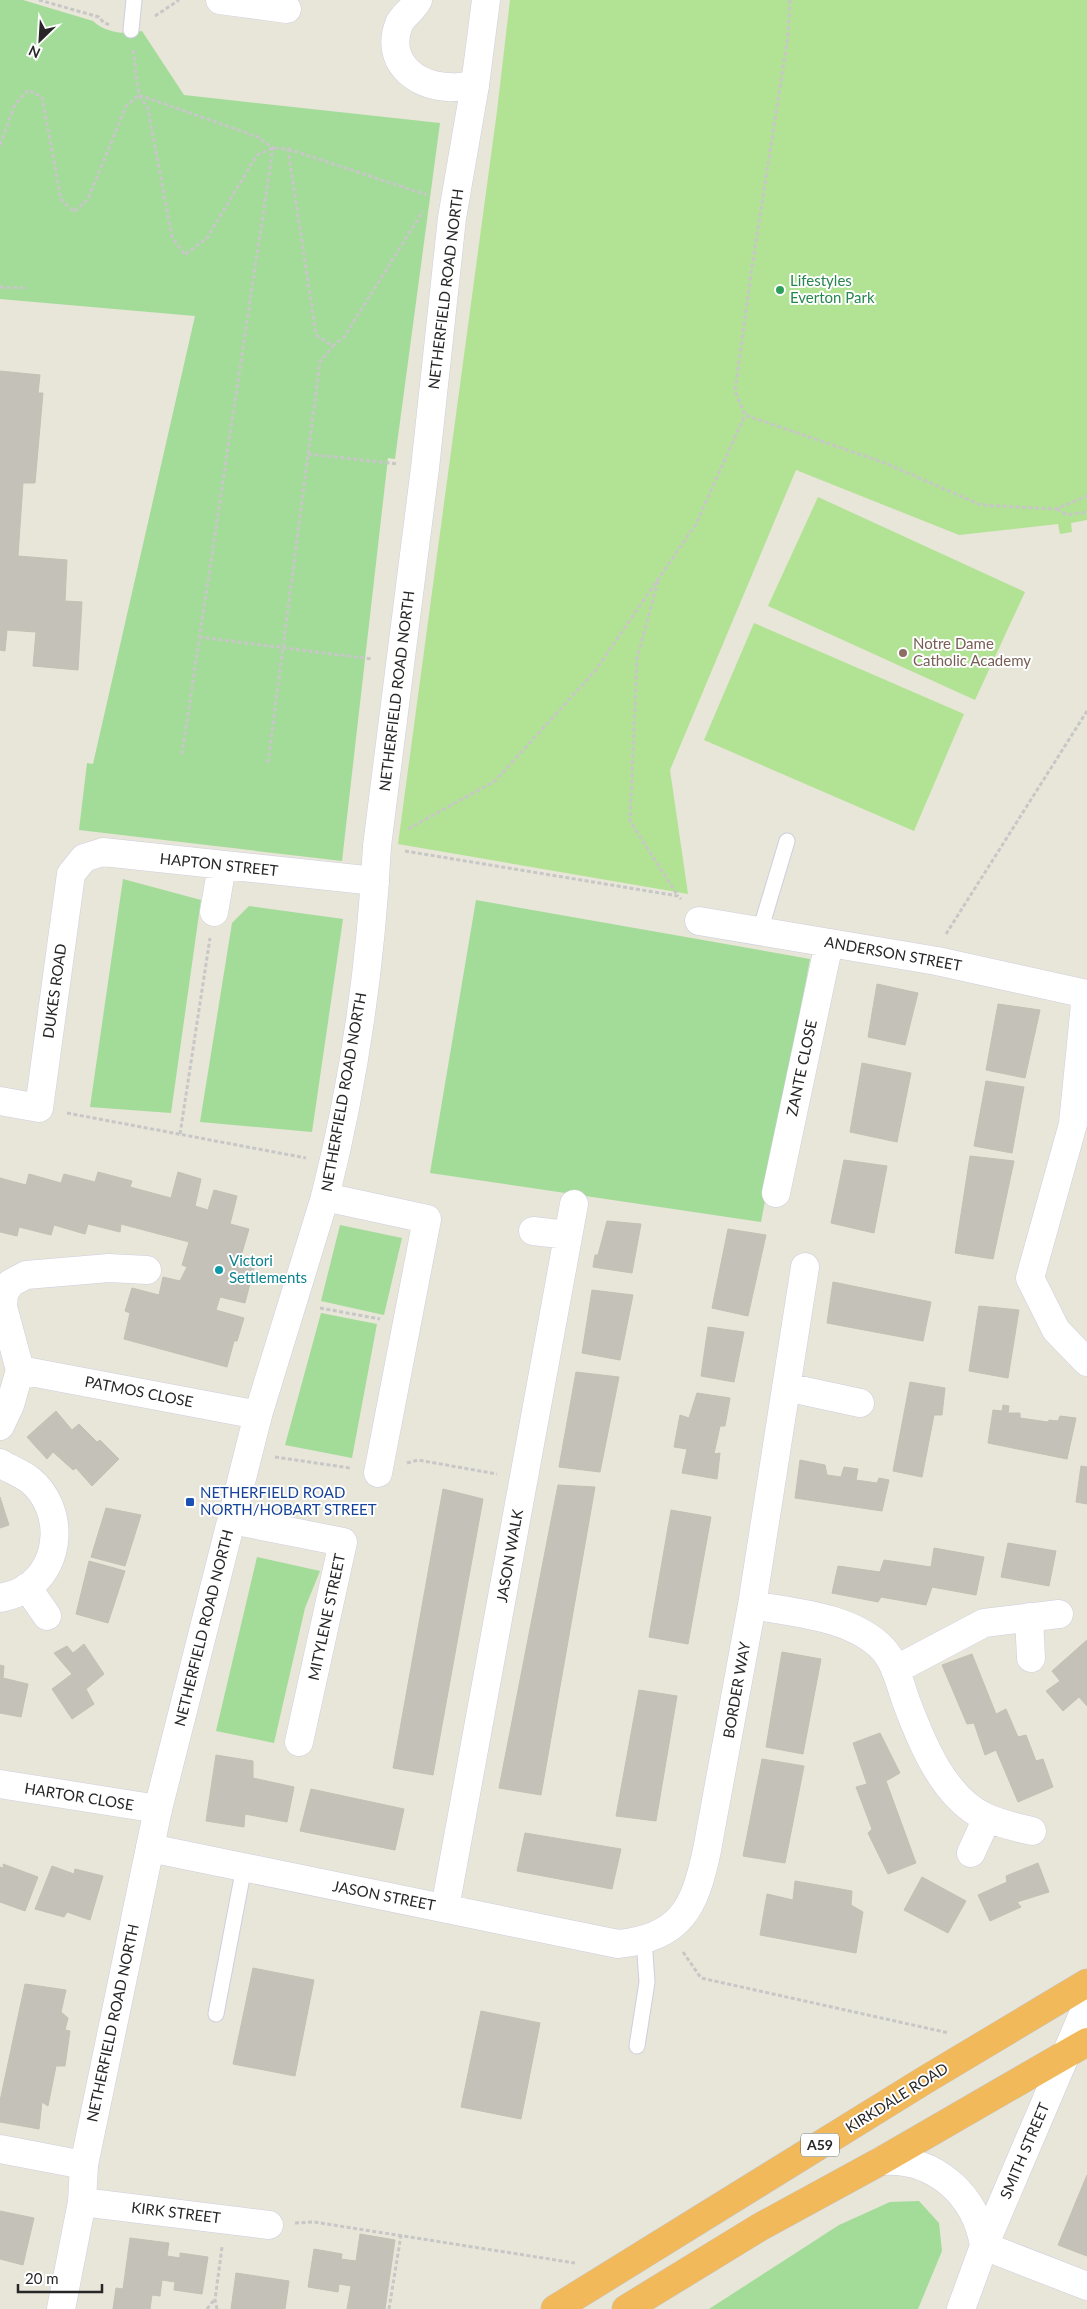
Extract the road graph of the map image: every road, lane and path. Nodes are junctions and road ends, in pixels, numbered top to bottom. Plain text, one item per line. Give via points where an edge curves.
1 (39, 0) edge
2 (134, 0) edge
3 (220, 0) edge
4 (418, 0) edge
5 (486, 0) edge
6 (790, 0) edge
7 (287, 9) dead end
8 (131, 30) junction
9 (475, 85) junction
10 (139, 95) junction
11 (0, 145) edge
12 (273, 148) junction
13 (288, 149) junction
14 (453, 211) junction
15 (0, 287) edge
16 (27, 288) dead end
17 (333, 346) junction
18 (746, 416) junction
19 (308, 454) junction
20 (426, 468) junction
21 (1087, 496) edge
22 (1056, 509) junction
23 (1087, 512) edge
24 (659, 578) junction
25 (198, 638) junction
26 (284, 648) junction
27 (400, 663) junction
28 (1087, 711) edge
29 (182, 754) dead end
30 (268, 764) dead end
31 (787, 841) dead end
32 (377, 846) junction
33 (222, 866) junction
34 (71, 874) joint
35 (375, 881) junction
36 (678, 896) junction
37 (214, 912) joint
38 (699, 921) joint
39 (760, 931) junction
40 (829, 943) junction
41 (937, 961) junction
42 (1087, 994) edge
43 (0, 1101) edge
44 (39, 1108) junction
45 (1080, 1125) edge
46 (180, 1134) junction
47 (334, 1164) junction
48 (776, 1193) dead end
49 (325, 1197) junction
50 (574, 1204) dead end
51 (532, 1230) dead end
52 (568, 1235) junction
53 (805, 1267) dead end
54 (147, 1270) dead end
55 (292, 1303) junction
56 (406, 1324) junction
57 (1087, 1362) edge
58 (20, 1370) junction
59 (786, 1387) junction
60 (860, 1403) dead end
61 (258, 1414) junction
62 (0, 1426) edge
63 (0, 1463) edge
64 (378, 1473) dead end
65 (232, 1520) junction
66 (27, 1587) junction
67 (0, 1598) edge
68 (752, 1605) junction
69 (1059, 1614) dead end
70 (47, 1616) dead end
71 (1029, 1617) junction
72 (1031, 1658) dead end
73 (895, 1670) junction
74 (299, 1742) dead end
75 (0, 1784) edge
76 (158, 1809) junction
77 (987, 1818) junction
78 (1032, 1830) dead end
79 (150, 1848) junction
80 (971, 1853) dead end
81 (244, 1867) junction
82 (445, 1908) junction
83 (643, 1937) junction
84 (1087, 1983) edge
85 (1087, 2006) edge
86 (216, 2014) dead end
87 (954, 2034) dead end
88 (637, 2046) dead end
89 (1076, 2048) edge
90 (0, 2149) edge
91 (881, 2160) junction
92 (84, 2165) junction
93 (82, 2202) junction
94 (226, 2219) junction
95 (269, 2225) joint
96 (401, 2235) junction
97 (984, 2246) junction
98 (618, 2270) junction
99 (1087, 2286) edge
100 (215, 2300) junction
101 (61, 2309) edge
102 (207, 2309) edge
103 (217, 2309) edge
104 (389, 2309) edge
105 (555, 2309) edge
106 (626, 2309) edge
107 (961, 2309) edge

1 - 8 path
2 - 8 lane
3 - 7 street
4 - 9 street via 400,22 394,44 401,65 420,81 448,87
5 - 9 street, NETHERFIELD ROAD NORTH
6 - 18 path via 788,36 735,391
8 - 10 path
9 - 14 street, NETHERFIELD ROAD NORTH
10 - 11 path via 126,106 88,199 74,212 60,199 42,97 28,90 15,104
10 - 12 path via 258,137
10 - 12 path via 148,108 172,237 185,255 206,238 257,155
12 - 13 path
12 - 25 path
13 - 14 path
13 - 17 path via 316,335
14 - 17 path via 424,210 344,337
14 - 20 street, NETHERFIELD ROAD NORTH
15 - 16 path
17 - 19 path via 320,362
18 - 22 path via 885,463 981,505
18 - 24 path via 696,524
19 - 20 path
19 - 26 path
20 - 27 street, NETHERFIELD ROAD NORTH
21 - 22 path
22 - 23 path via 1067,515
24 - 32 path via 595,671 495,781
24 - 36 path via 637,658 630,821
25 - 26 path
25 - 29 path
26 - 27 path
26 - 30 path
27 - 32 street, NETHERFIELD ROAD NORTH
28 - 41 path via 944,938
31 - 39 lane
32 - 35 street, NETHERFIELD ROAD NORTH
32 - 36 path
33 - 34 street, HAPTON STREET via 103,852 84,858
33 - 35 street, HAPTON STREET
33 - 37 street
34 - 44 street, DUKES ROAD
35 - 47 street, NETHERFIELD ROAD NORTH via 358,1030
36 - 38 path
37 - 46 path
38 - 39 street, ANDERSON STREET
39 - 40 street, ANDERSON STREET
40 - 41 street, ANDERSON STREET
40 - 48 street, ZANTE CLOSE
41 - 42 street, ANDERSON STREET
42 - 45 street
43 - 44 street
44 - 46 path
45 - 57 street via 1030,1278 1056,1330
46 - 47 path
47 - 49 street, NETHERFIELD ROAD NORTH
49 - 55 street, NETHERFIELD ROAD NORTH
49 - 56 street via 427,1219
50 - 52 street, JASON WALK
51 - 52 street
52 - 82 street, JASON WALK
53 - 59 street, BORDER WAY
54 - 58 street via 109,1268 26,1275 11,1283 4,1294 3,1307
55 - 56 path
55 - 61 street, NETHERFIELD ROAD NORTH
56 - 64 street
58 - 61 street, PATMOS CLOSE
58 - 62 street
59 - 60 street
59 - 68 street, BORDER WAY
61 - 65 street, NETHERFIELD ROAD NORTH
63 - 66 street via 30,1480 51,1509 55,1524 53,1550 38,1578
65 - 74 street, MITYLENE STREET via 342,1542
65 - 76 street, NETHERFIELD ROAD NORTH
66 - 67 street
66 - 70 street
68 - 73 street via 846,1625 884,1650
68 - 83 street, BORDER WAY via 699,1887 688,1909
69 - 71 street
71 - 72 street
71 - 73 street via 984,1623
73 - 77 street via 919,1735 941,1776 953,1791
75 - 76 street, HARTOR CLOSE
76 - 79 street, NETHERFIELD ROAD NORTH
77 - 78 street
77 - 80 street
79 - 81 street, JASON STREET
79 - 92 street, NETHERFIELD ROAD NORTH
81 - 82 street, JASON STREET
81 - 86 lane
82 - 83 street, JASON STREET
83 - 87 path via 702,1978
83 - 88 lane via 647,1982
84 - 98 highway, KIRKDALE ROAD / A59
85 - 89 street, SMITH STREET
89 - 91 highway
89 - 97 street, SMITH STREET
90 - 92 street
91 - 97 street via 924,2167 955,2186 976,2215
91 - 106 highway via 760,2227
92 - 93 street, NETHERFIELD ROAD NORTH
93 - 94 street, KIRK STREET
93 - 101 street, NETHERFIELD ROAD NORTH
94 - 95 street, KIRK STREET
94 - 100 path
95 - 96 path via 314,2222
96 - 98 path
96 - 104 path
97 - 99 street
97 - 107 street, SMITH STREET
98 - 105 highway, KIRKDALE ROAD / A59
100 - 102 path
100 - 103 path

